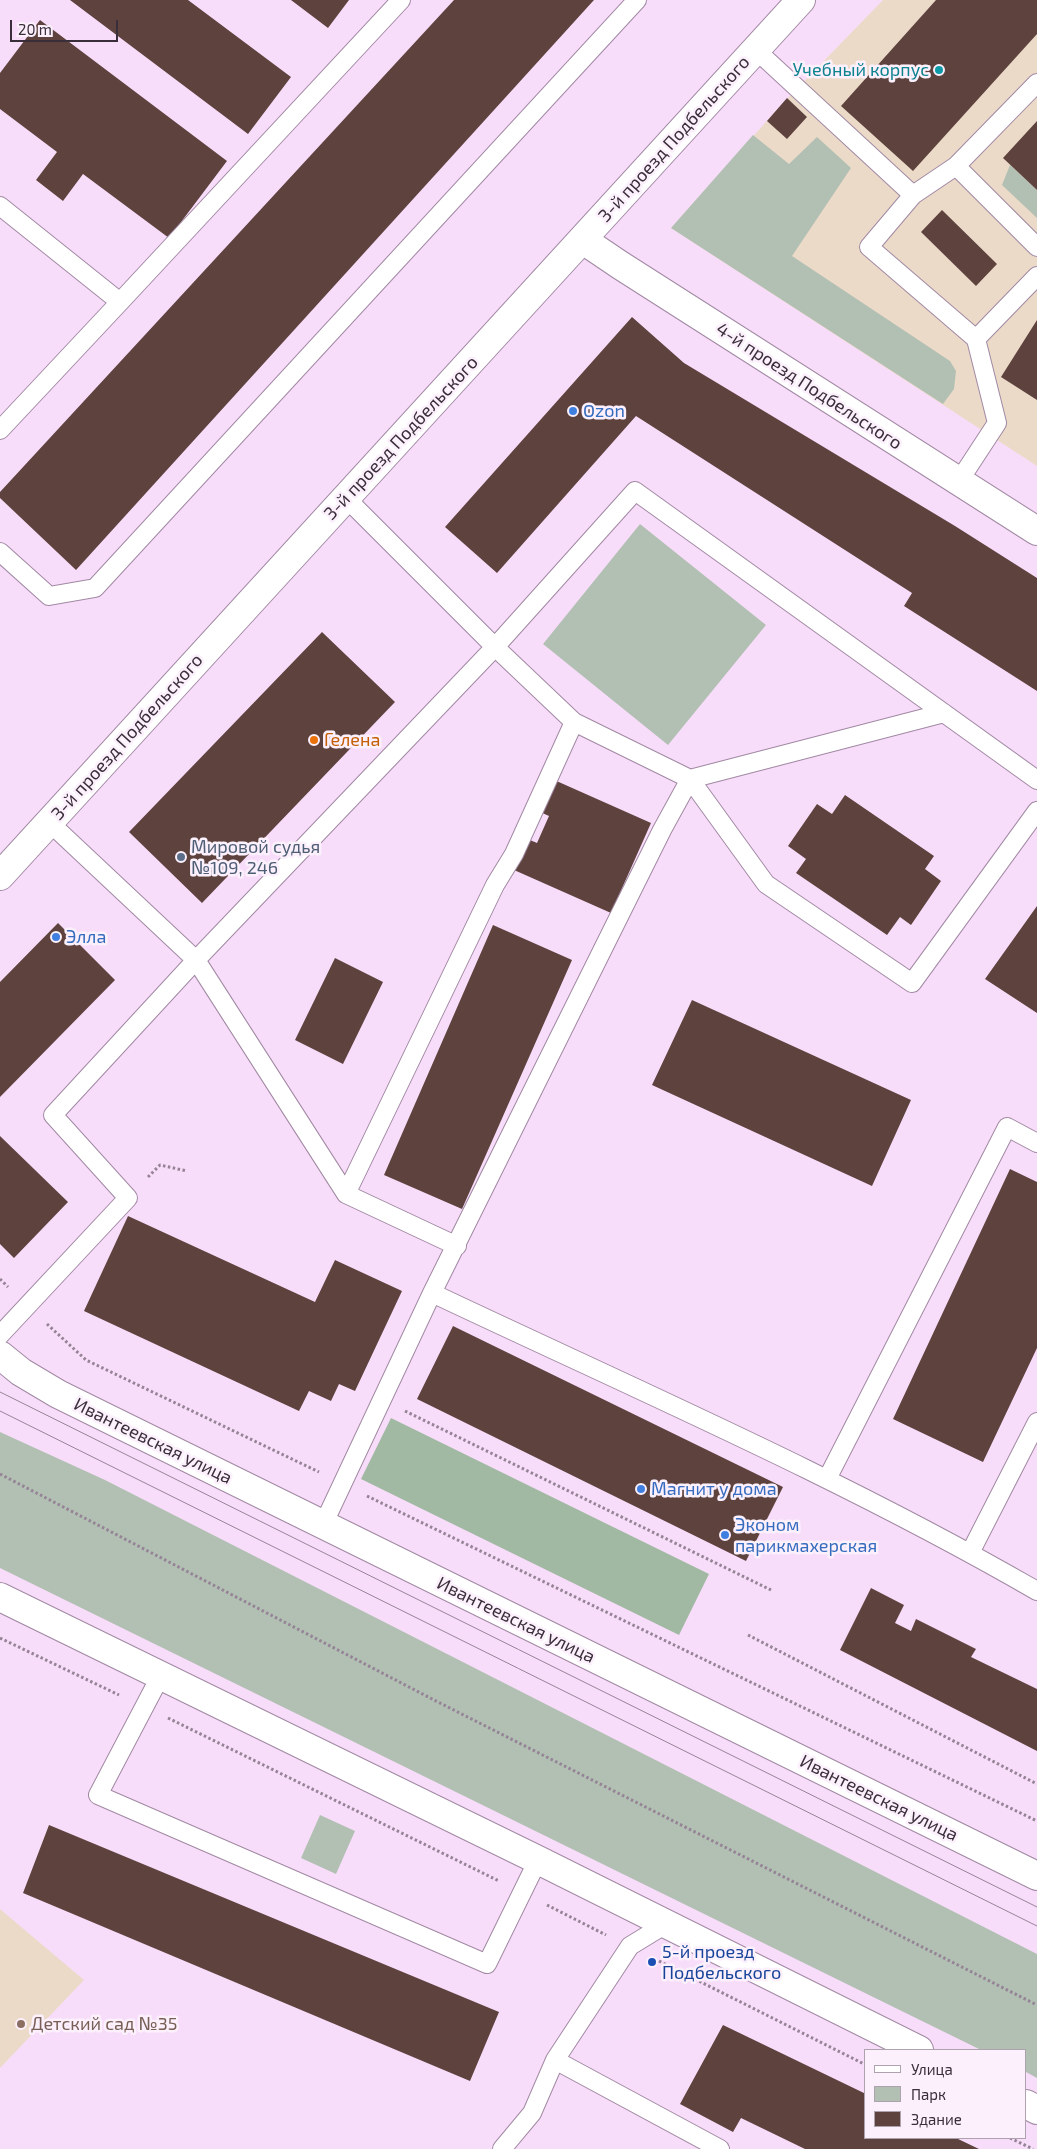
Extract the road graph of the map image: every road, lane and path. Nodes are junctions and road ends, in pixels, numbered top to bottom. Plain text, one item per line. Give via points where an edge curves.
1 (401, 0) edge
2 (637, 0) edge
3 (801, 0) edge
4 (756, 50) junction
5 (1037, 83) edge
6 (956, 166) junction
7 (913, 195) junction
8 (0, 206) edge
9 (583, 240) junction
10 (1037, 247) edge
11 (1037, 276) edge
12 (120, 302) junction
13 (976, 339) junction
14 (0, 430) edge
15 (958, 481) junction
16 (345, 497) junction
17 (1037, 531) edge
18 (0, 552) edge
19 (495, 647) junction
20 (944, 713) junction
21 (574, 722) junction
22 (690, 779) junction
23 (1037, 780) edge
24 (1037, 811) edge
25 (49, 822) junction
26 (0, 876) edge
27 (196, 960) junction
28 (1037, 1143) edge
29 (160, 1165) dead end
30 (186, 1171) dead end
31 (346, 1194) junction
32 (457, 1246) junction
33 (432, 1293) junction
34 (0, 1335) edge
35 (0, 1355) edge
36 (86, 1360) dead end
37 (382, 1400) junction
38 (1037, 1422) edge
39 (0, 1474) edge
40 (827, 1479) junction
41 (342, 1483) junction
42 (322, 1525) junction
43 (970, 1553) junction
44 (771, 1590) dead end
45 (1037, 1592) edge
46 (0, 1597) edge
47 (748, 1635) dead end
48 (0, 1638) edge
49 (161, 1675) junction
50 (144, 1706) junction
51 (1037, 1784) edge
52 (1037, 1821) edge
53 (538, 1860) junction
54 (1037, 1876) edge
55 (521, 1892) junction
56 (666, 1924) junction
57 (630, 1946) junction
58 (1037, 2005) edge
59 (917, 2049) edge
60 (555, 2060) junction
61 (864, 2064) edge
62 (1012, 2139) edge
63 (502, 2149) edge
64 (720, 2149) edge
65 (1033, 2149) edge

1 - 12 lane
2 - 18 lane via 95,588 49,596
3 - 4 street, 3-й проезд Подбельского
4 - 7 lane
4 - 9 street, 3-й проезд Подбельского
5 - 6 lane
6 - 7 lane
6 - 10 lane
7 - 13 lane via 869,247
8 - 12 lane
9 - 15 street, 4-й проезд Подбельского
9 - 16 street, 3-й проезд Подбельского
11 - 13 lane
12 - 14 lane
13 - 15 lane via 996,423
15 - 17 street, 4-й проезд Подбельского
16 - 19 lane
16 - 25 street, 3-й проезд Подбельского
19 - 20 lane via 635,491
19 - 21 lane
19 - 27 lane
20 - 22 lane
20 - 23 lane
21 - 22 lane
21 - 31 lane via 514,854 495,885
22 - 24 lane via 766,884 912,984
22 - 32 lane
25 - 26 street, 3-й проезд Подбельского
25 - 27 lane
27 - 31 lane
27 - 34 lane via 52,1115 128,1198
28 - 40 lane via 1007,1127
29 - 30 path
31 - 32 lane
32 - 33 lane
33 - 37 lane
33 - 40 lane
35 - 42 street, Ивантеевская улица via 20,1372 58,1394
36 - 41 path
37 - 41 lane
37 - 44 path
38 - 43 lane
39 - 58 path via 434,1700
40 - 43 lane
41 - 42 lane
41 - 52 path
42 - 54 street, Ивантеевская улица
43 - 45 lane
46 - 49 street
47 - 51 path
48 - 50 path
49 - 50 lane
49 - 53 street
50 - 55 path
50 - 55 lane via 98,1795 487,1964
53 - 55 lane
53 - 56 street
55 - 57 path
56 - 57 lane
56 - 59 street
57 - 60 lane
57 - 61 path
60 - 63 lane via 532,2113
60 - 64 lane
62 - 65 path

